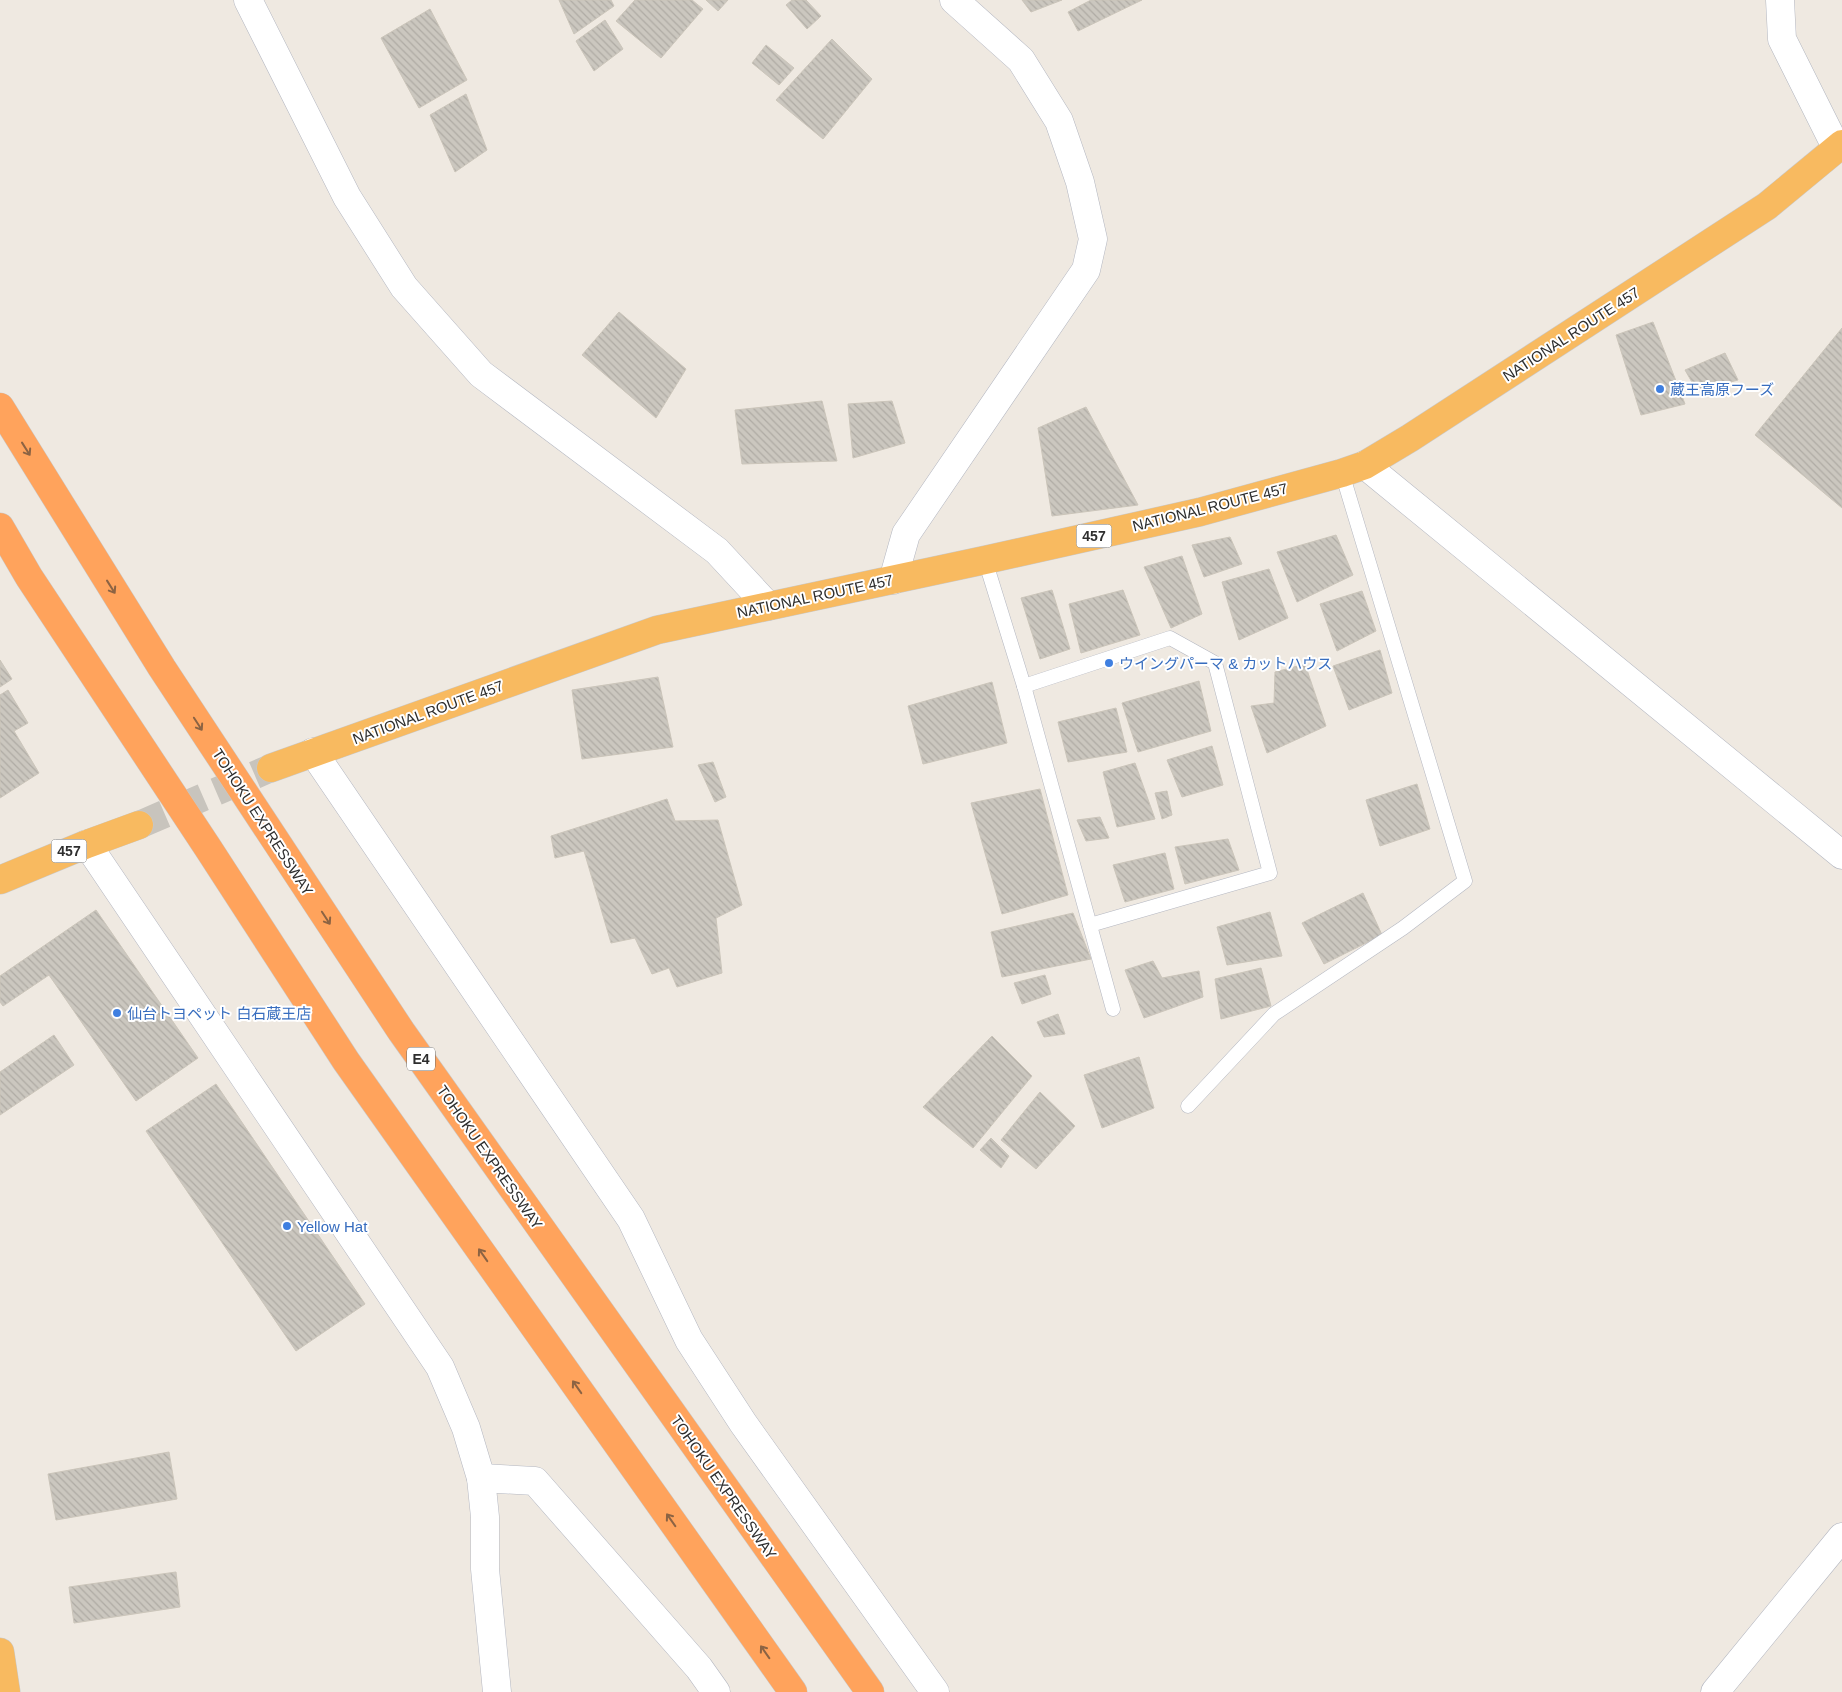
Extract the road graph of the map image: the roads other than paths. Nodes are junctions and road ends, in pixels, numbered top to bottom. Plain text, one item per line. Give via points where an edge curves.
1 (248, 0) edge
2 (954, 0) edge
3 (1780, 0) edge
4 (1839, 147) edge
5 (0, 407) edge
6 (1354, 469) junction
7 (0, 527) edge
8 (985, 560) junction
9 (893, 580) junction
10 (768, 606) junction
11 (1024, 686) junction
12 (313, 752) junction
13 (271, 768) tunnel mouth
14 (139, 825) tunnel mouth
15 (87, 844) junction
16 (1842, 855) edge
17 (0, 880) edge
18 (1090, 925) junction
19 (1114, 1009) dead end
20 (1188, 1106) dead end
21 (480, 1478) junction
22 (1842, 1538) edge
23 (0, 1652) edge
24 (6, 1692) edge
25 (497, 1692) edge
26 (716, 1692) edge
27 (794, 1692) edge
28 (870, 1692) edge
29 (935, 1692) edge
30 (1715, 1692) edge

1 - 10 street via 347,197 404,286 481,374 717,551
2 - 9 street via 1021,60 1059,121 1080,182 1093,239 1086,270 906,534
3 - 4 street via 1782,39
4 - 6 highway, NATIONAL ROUTE 457 / 457 via 1767,206 1410,438
5 -> 28 highway, TOHOKU EXPRESSWAY / E4 via 162,668 401,1031
6 - 8 highway, NATIONAL ROUTE 457 / 457 via 1200,512
6 - 16 street
6 - 20 lane via 1465,881 1403,928 1274,1014
27 -> 7 highway via 346,1061 29,577
8 - 9 highway, NATIONAL ROUTE 457 / 457
8 - 11 lane
9 - 10 highway, NATIONAL ROUTE 457 / 457
10 - 12 highway, NATIONAL ROUTE 457 / 457 via 657,630
11 - 18 lane
11 - 18 lane via 1170,638 1215,663 1270,873
12 - 13 highway, NATIONAL ROUTE 457 / 457
12 - 29 street via 631,1219 689,1340 743,1423
14 - 15 highway, 457
15 - 17 highway, 457
15 - 21 street via 440,1367 466,1428
18 - 19 lane
21 - 25 street via 485,1517 484,1569
21 - 26 street via 536,1481 699,1668
22 - 30 street
23 - 24 highway

